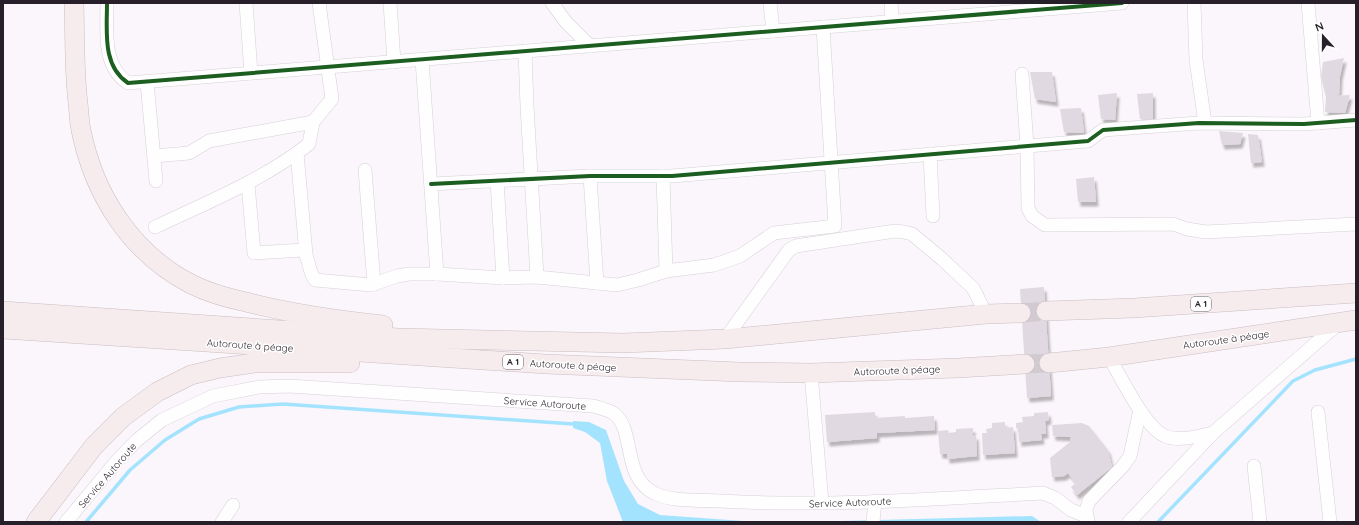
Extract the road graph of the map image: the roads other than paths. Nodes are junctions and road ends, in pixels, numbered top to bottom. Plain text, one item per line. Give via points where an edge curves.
1 (74, 3) edge
2 (107, 3) edge
3 (246, 3) edge
4 (319, 3) edge
5 (390, 3) edge
6 (552, 3) edge
7 (770, 3) edge
8 (891, 3) edge
9 (1122, 3) edge
10 (1194, 3) edge
11 (1308, 3) edge
12 (1080, 5) edge
13 (892, 22) junction
14 (823, 27) junction
15 (773, 31) junction
16 (590, 46) junction
17 (525, 51) junction
18 (422, 60) junction
19 (394, 62) junction
20 (327, 67) junction
21 (251, 73) junction
22 (1022, 74) dead end
23 (147, 82) junction
24 (1356, 120) edge
25 (313, 122) junction
26 (1205, 123) junction
27 (1318, 123) junction
28 (1027, 146) junction
29 (298, 153) junction
30 (930, 154) junction
31 (154, 156) junction
32 (831, 162) junction
33 (365, 170) dead end
34 (590, 176) junction
35 (663, 176) junction
36 (531, 179) junction
37 (156, 181) dead end
38 (497, 181) junction
39 (248, 184) junction
40 (431, 184) junction
41 (932, 216) dead end
42 (1356, 224) edge
43 (155, 227) dead end
44 (306, 254) junction
45 (666, 271) junction
46 (438, 274) junction
47 (537, 277) junction
48 (503, 278) junction
49 (597, 283) junction
50 (374, 284) junction
51 (1356, 293) edge
52 (3, 311) edge
53 (1046, 311) tunnel mouth
54 (1021, 313) tunnel mouth
55 (986, 314) junction
56 (1347, 321) edge
57 (3, 329) edge
58 (725, 339) junction
59 (528, 341) junction
60 (1110, 357) junction
61 (1049, 363) tunnel mouth
62 (546, 364) junction
63 (1025, 364) tunnel mouth
64 (811, 373) junction
65 (1140, 410) junction
66 (1318, 412) dead end
67 (1213, 433) junction
68 (1254, 466) dead end
69 (875, 502) junction
70 (822, 503) junction
71 (233, 505) dead end
72 (873, 519) edge
73 (1087, 519) edge
74 (36, 522) edge
75 (66, 522) edge
76 (222, 522) edge
77 (1130, 522) edge
78 (1260, 522) edge
79 (1330, 522) edge

1 - 59 highway via 80,129 90,166 102,193 121,224 145,251 171,272 218,295 308,316
2 - 23 street via 108,53 113,68 119,77 128,83
3 - 21 street
4 - 20 street
5 - 19 street
6 - 16 street via 566,22
7 - 15 street
8 - 13 street
9 - 12 street
10 - 26 street via 1196,60
11 - 27 street
12 - 13 street
13 - 14 street
14 - 15 street
14 - 32 street
15 - 16 street
16 - 17 street
17 - 18 street
17 - 36 street
18 - 19 street
18 - 40 street
19 - 20 street
20 - 21 street
20 - 25 street via 332,99
21 - 23 street
22 - 28 street
23 - 31 street
24 - 27 street
25 - 29 street via 309,144
25 - 31 street via 209,141 189,154
26 - 27 street
26 - 28 street via 1103,130 1088,141
28 - 30 street
28 - 42 street via 1028,208 1032,216 1046,225 1173,224 1206,232
29 - 39 street
29 - 44 street
30 - 32 street
30 - 41 street
31 - 37 street
32 - 35 street
32 - 45 street via 835,226 774,233 740,256 714,265
33 - 50 street
34 - 35 street
34 - 36 street
34 - 49 street
35 - 45 street
36 - 38 street
36 - 47 street
38 - 40 street
38 - 48 street
39 - 43 street
39 - 44 street via 254,253 303,250
40 - 46 street
44 - 50 street via 311,276 315,280
45 - 49 street via 617,285
46 - 48 street
46 - 50 street via 409,274
47 - 48 street
47 - 49 street
51 - 53 highway, A 1 via 1134,308
52 - 59 highway, A 1 via 398,338
54 - 55 highway, A 1
55 - 58 highway, A 1
55 - 58 street via 973,288 942,259 912,234 895,231 796,246 789,250
56 - 60 highway, Autoroute à péage
56 - 67 street
57 - 62 highway, Autoroute à péage / A 1
58 - 59 highway, A 1 via 623,344
60 - 61 highway, Autoroute à péage
60 - 65 street
62 - 64 highway, Autoroute à péage / A 1
62 - 74 highway via 254,363 191,375 157,392 123,417 94,446
63 - 64 highway, Autoroute à péage / A 1
64 - 70 street
65 - 67 street via 1156,432 1166,437 1185,438
65 - 73 street via 1130,456 1089,501
66 - 79 street
67 - 77 street
68 - 78 street
69 - 70 street, Service Autoroute
69 - 72 street
69 - 73 street, Service Autoroute via 1043,494 1055,498
70 - 75 street, Service Autoroute via 757,503 665,498 655,494 646,489 636,475 620,420 613,413 594,406 289,386 259,387 213,396 162,420 136,441 116,462
71 - 76 street

